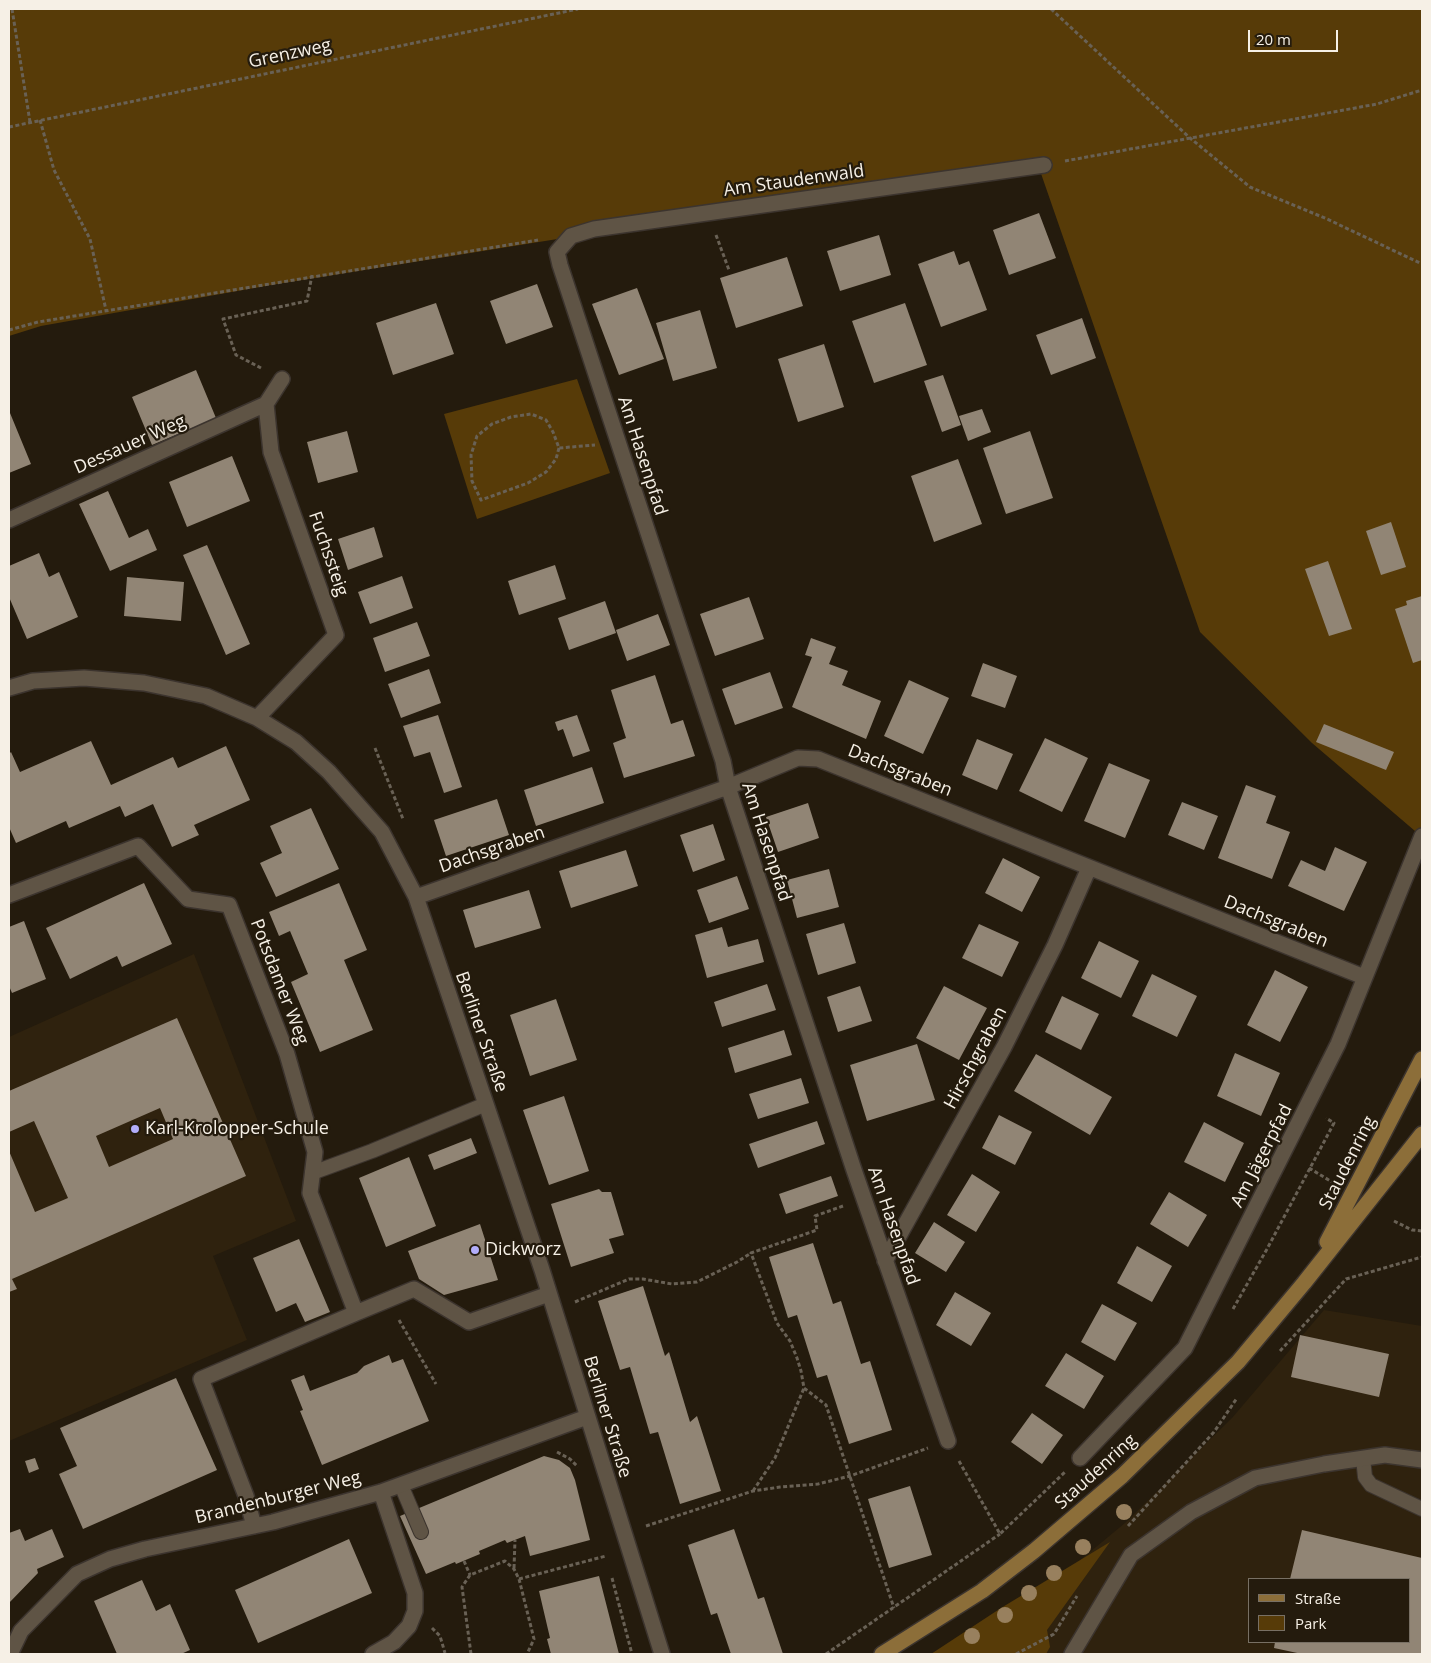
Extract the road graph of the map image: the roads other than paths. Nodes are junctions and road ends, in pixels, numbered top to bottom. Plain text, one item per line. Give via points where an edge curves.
1 (1044, 165) road end
2 (557, 252) joint
3 (282, 379) road end
4 (266, 404) junction
5 (9, 520) edge
6 (9, 688) edge
7 (257, 718) junction
8 (728, 787) junction
9 (1422, 836) edge
10 (1089, 868) junction
11 (9, 895) edge
12 (416, 897) junction
13 (1364, 976) junction
14 (1422, 1059) edge
15 (486, 1104) junction
16 (1422, 1134) edge
17 (312, 1173) junction
18 (886, 1261) junction
19 (1304, 1283) junction
20 (549, 1294) junction
21 (356, 1313) junction
22 (587, 1417) junction
23 (948, 1441) road end
24 (1080, 1458) road end
25 (1363, 1458) junction
26 (1422, 1460) edge
27 (401, 1485) junction
28 (381, 1492) junction
29 (1422, 1509) edge
30 (254, 1526) junction
31 (421, 1532) dead end
32 (10, 1654) edge
33 (373, 1654) edge
34 (662, 1654) edge
35 (882, 1654) edge
36 (1072, 1654) edge

1 - 2 street, Am Staudenwald via 581,232 571,236
2 - 8 street, Am Hasenpfad via 723,761
3 - 4 street
4 - 5 street, Dessauer Weg
4 - 7 street, Fuchssteig via 272,452 336,635
6 - 7 street, Berliner Straße via 32,681 84,678 144,683 206,696
7 - 12 street, Berliner Straße via 296,742 329,772 382,832
8 - 10 street, Dachsgraben via 798,758 818,759
8 - 12 street, Dachsgraben
8 - 18 street, Am Hasenpfad
9 - 13 street, Am Jägerpfad
10 - 13 street, Dachsgraben
10 - 18 street, Hirschgraben via 1055,946 1004,1047
11 - 17 street, Potsdamer Weg via 138,846 188,899 229,905 287,1054 315,1152
12 - 15 street, Berliner Straße
13 - 24 street, Am Jägerpfad via 1338,1044 1185,1348
14 - 19 main road, Staudenring
15 - 17 lane
15 - 20 street, Berliner Straße
16 - 19 main road, Staudenring
17 - 21 street, Potsdamer Weg via 310,1193
18 - 23 street, Am Hasenpfad
19 - 35 main road, Staudenring via 1238,1362 1122,1476 982,1591
20 - 21 street via 469,1322 414,1289
20 - 22 street, Berliner Straße
21 - 30 street via 201,1379 246,1496
22 - 27 street, Brandenburger Weg
22 - 34 street, Berliner Straße
25 - 26 street via 1385,1455
25 - 29 lane via 1365,1478 1371,1485
25 - 36 street via 1255,1478 1183,1517 1131,1555
27 - 28 street, Brandenburger Weg
27 - 31 lane
28 - 30 street, Brandenburger Weg
28 - 33 street via 416,1593 415,1611 409,1626 394,1642
30 - 32 street, Brandenburger Weg via 145,1549 110,1559 77,1574 21,1631

